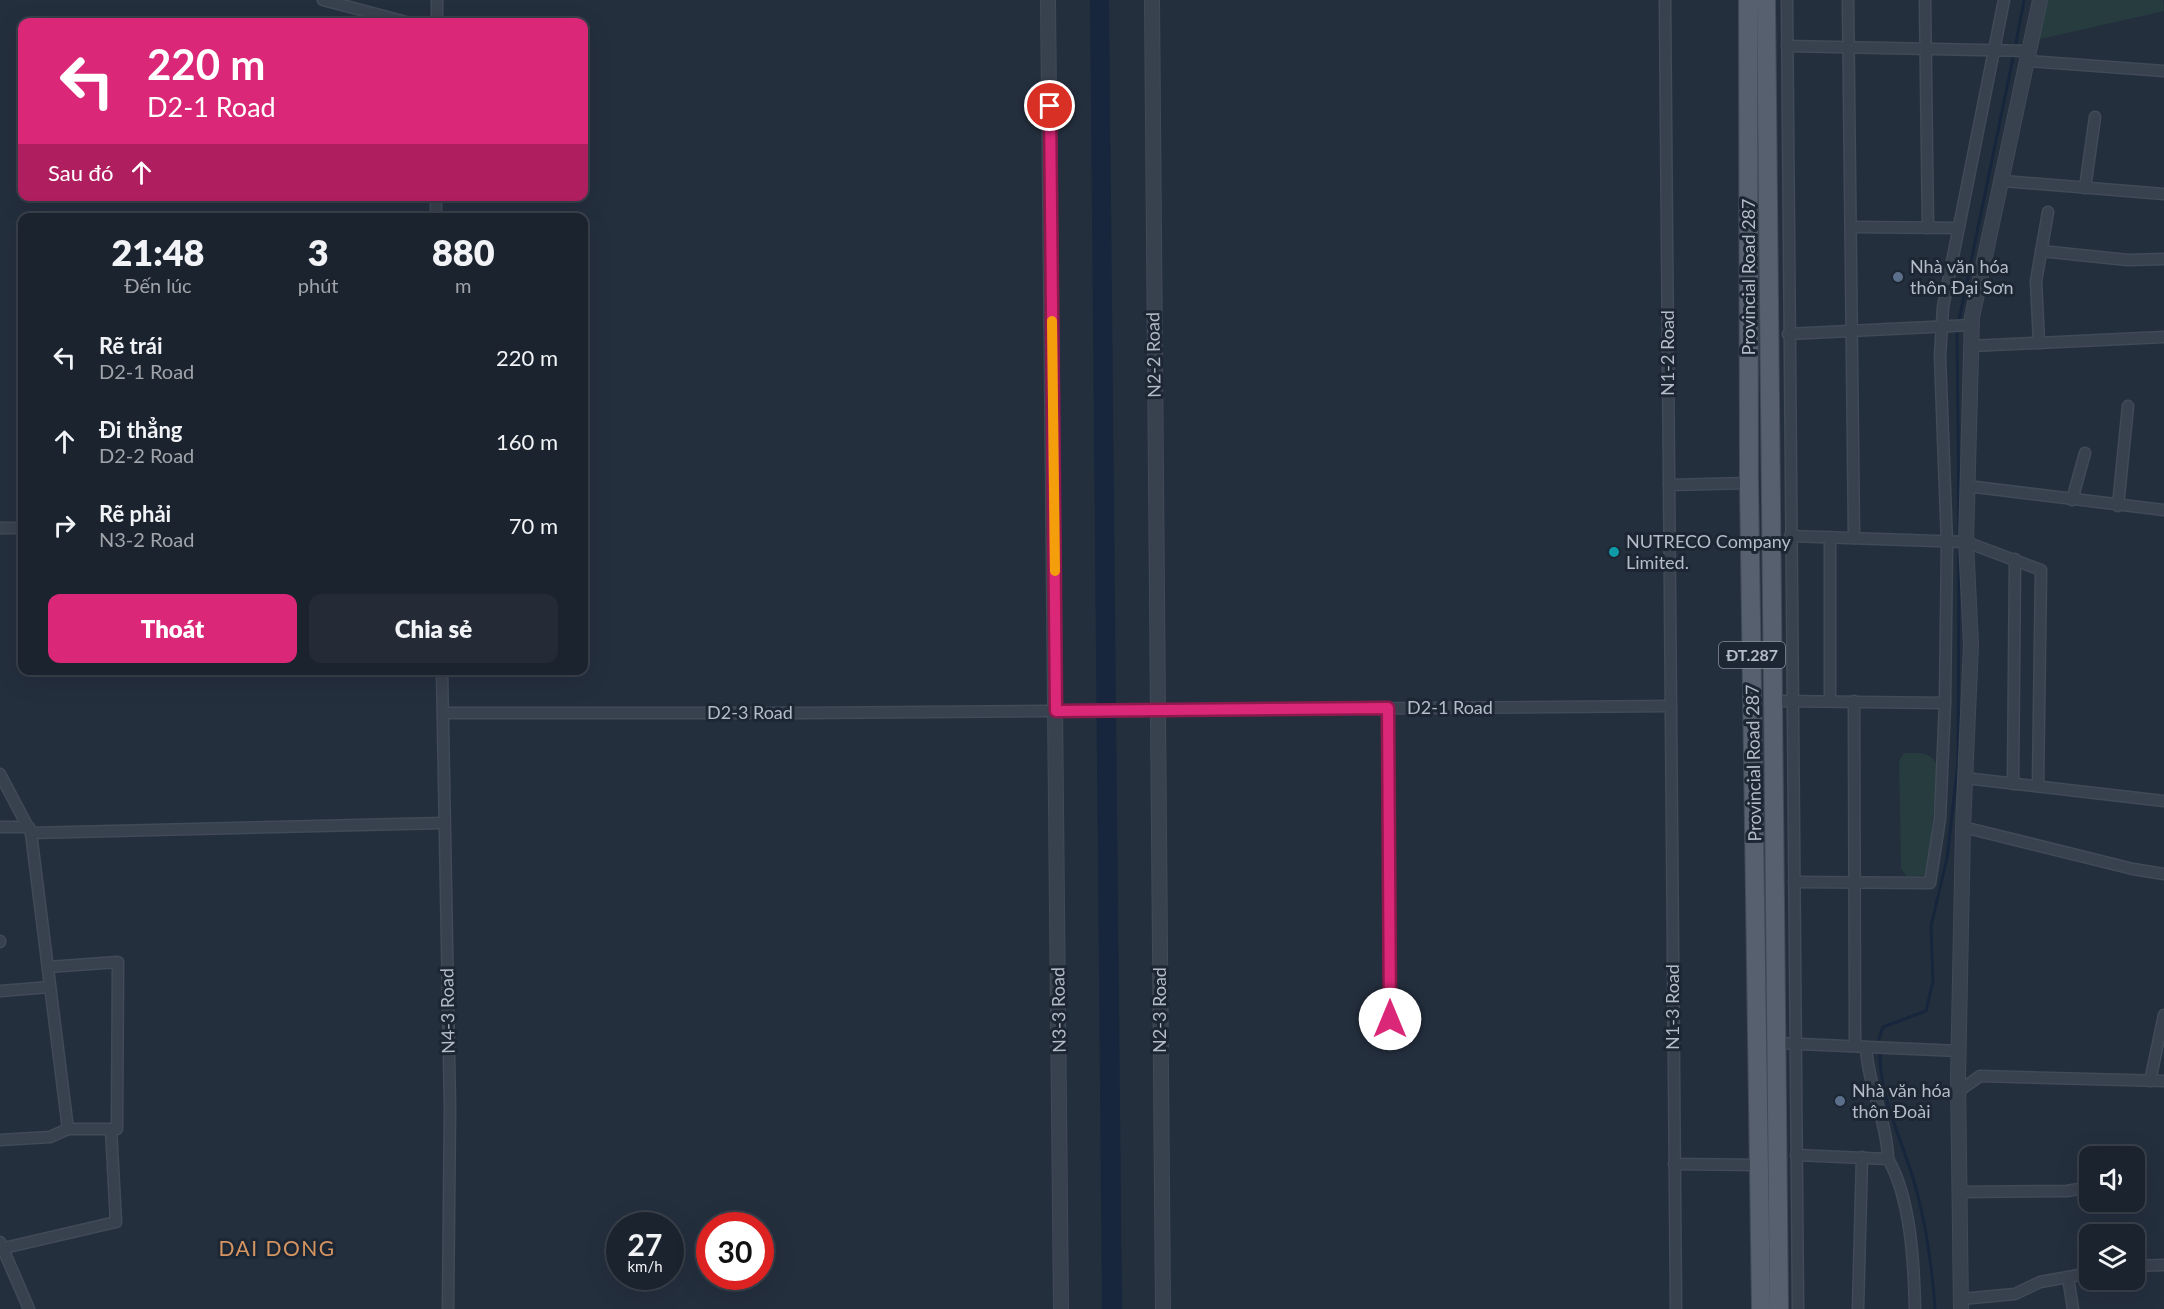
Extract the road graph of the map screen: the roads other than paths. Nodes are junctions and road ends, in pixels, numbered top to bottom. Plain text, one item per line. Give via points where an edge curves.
1 (323, 0) edge
2 (437, 0) edge
3 (1048, 0) edge
4 (1152, 0) edge
5 (1665, 0) edge
6 (1748, 0) edge
7 (1766, 0) edge
8 (1787, 0) edge
9 (1848, 0) edge
10 (1924, 0) edge
11 (2004, 0) edge
12 (2040, 0) edge
13 (390, 18) edge
14 (437, 18) edge
15 (1787, 46) junction
16 (1848, 47) junction
17 (1925, 48) junction
18 (1995, 49) junction
19 (2029, 56) junction
20 (2164, 71) edge
21 (2095, 117) dead end
22 (2002, 181) junction
23 (2085, 188) junction
24 (2164, 194) edge
25 (2048, 212) dead end
26 (1851, 227) junction
27 (1928, 228) junction
28 (1959, 228) junction
29 (2042, 250) junction
30 (2164, 259) edge
31 (1972, 325) junction
32 (1942, 328) junction
33 (1852, 332) junction
34 (1788, 334) junction
35 (2164, 337) edge
36 (2039, 343) junction
37 (1971, 345) junction
38 (2127, 406) dead end
39 (2085, 453) dead end
40 (1749, 483) junction
41 (1669, 485) junction
42 (1967, 486) junction
43 (2072, 500) junction
44 (2118, 506) junction
45 (2164, 510) edge
46 (0, 528) edge
47 (18, 528) edge
48 (1750, 533) junction
49 (1771, 533) junction
50 (1790, 536) junction
51 (1830, 537) junction
52 (1854, 538) junction
53 (1966, 542) junction
54 (1947, 543) junction
55 (2015, 559) junction
56 (442, 675) edge
57 (1792, 700) junction
58 (1830, 700) junction
59 (1854, 700) junction
60 (1774, 701) junction
61 (1945, 703) junction
62 (1671, 706) junction
63 (1388, 708) junction
64 (1158, 710) junction
65 (1056, 711) junction
66 (443, 713) junction
67 (0, 774) edge
68 (1965, 778) junction
69 (2013, 784) junction
70 (2038, 786) junction
71 (2164, 801) edge
72 (444, 823) junction
73 (0, 827) edge
74 (1963, 827) junction
75 (30, 830) junction
76 (2164, 874) edge
77 (1794, 882) junction
78 (1857, 884) junction
79 (48, 967) junction
80 (50, 987) junction
81 (0, 991) edge
82 (2164, 1014) edge
83 (1390, 1019) dead end
84 (1786, 1043) junction
85 (1861, 1047) junction
86 (1959, 1051) junction
87 (2150, 1081) junction
88 (2164, 1081) edge
89 (1959, 1090) junction
90 (68, 1129) junction
91 (111, 1129) junction
92 (0, 1140) edge
93 (1796, 1155) junction
94 (1862, 1157) junction
95 (1888, 1159) junction
96 (1674, 1164) junction
97 (1759, 1165) junction
98 (2079, 1189) edge
99 (1960, 1192) junction
100 (2, 1245) edge
101 (2164, 1265) edge
102 (2145, 1266) edge
103 (2079, 1275) edge
104 (2068, 1277) junction
105 (1961, 1304) edge
106 (28, 1309) edge
107 (448, 1309) edge
108 (1061, 1309) edge
109 (1163, 1309) edge
110 (1676, 1309) edge
111 (1761, 1309) edge
112 (1779, 1309) edge
113 (1798, 1309) edge
114 (1858, 1309) edge
115 (1915, 1309) edge
116 (2073, 1309) edge

1 - 13 street
2 - 14 street
3 - 65 street, N3-3 Road
4 - 64 street, N2-2 Road
5 - 41 street, N1-2 Road
6 - 40 main road, Provincial Road 287 / ĐT.287
7 - 49 main road, Provincial Road 287 / ĐT.287
8 - 15 street
9 - 16 street
10 - 17 street
11 - 18 street
12 - 19 street
15 - 16 street
15 - 34 street
16 - 17 street
16 - 26 street
17 - 18 street
17 - 27 street
18 - 19 street
18 - 28 street
19 - 20 street
19 - 22 street
21 - 23 street
22 - 23 street
22 - 31 street
23 - 24 street
25 - 29 street
26 - 27 street
26 - 33 street
27 - 28 street
28 - 32 street
29 - 30 street via 2128,260
29 - 36 street via 2037,281
31 - 32 street
31 - 37 street
32 - 33 street
32 - 54 street
33 - 34 street
33 - 52 street
34 - 50 street
35 - 36 street
36 - 37 street
37 - 42 street
38 - 44 street
39 - 43 street
40 - 41 street
40 - 48 main road, Provincial Road 287 / ĐT.287
41 - 62 street, N1-2 Road
42 - 43 street
42 - 53 street
43 - 44 street
44 - 45 street
46 - 47 street
48 - 49 main road
48 - 97 main road, Provincial Road 287 / ĐT.287
49 - 60 main road, Provincial Road 287 / ĐT.287
50 - 51 street
50 - 57 street
51 - 52 street
51 - 58 street
52 - 54 street
53 - 54 street
53 - 55 street
53 - 68 street via 1971,645
54 - 61 street
55 - 69 street
55 - 70 street via 2041,570
56 - 66 street, N4-3 Road
57 - 58 street
57 - 60 street
57 - 77 street
58 - 59 street
59 - 61 street
59 - 78 street
60 - 84 main road, Provincial Road 287 / ĐT.287
61 - 78 street via 1940,819 1930,883
62 - 63 street, D2-1 Road
62 - 96 street, N1-3 Road
63 - 64 street, D2-1 Road
63 - 83 street
64 - 65 street, D2-1 Road
64 - 109 street, N2-3 Road
65 - 66 street, D2-3 Road
65 - 108 street, N3-3 Road
66 - 72 street, N4-3 Road
67 - 75 street
68 - 69 street
68 - 74 street
69 - 70 street
70 - 71 street
72 - 75 street
72 - 107 street, N4-3 Road via 450,1108
73 - 75 street
74 - 76 street
74 - 86 street
75 - 79 street
77 - 78 street
77 - 84 street
78 - 85 street
79 - 80 street
79 - 91 street via 118,962 117,1129
80 - 81 street
80 - 90 street
82 - 87 street
84 - 85 street
84 - 93 street
84 - 112 main road, Provincial Road 287 / ĐT.287
85 - 86 street
85 - 95 street
86 - 89 street
87 - 88 street
87 - 89 street via 1980,1076
89 - 99 street
90 - 91 street
90 - 92 street via 50,1137
91 - 100 street via 116,1222
93 - 94 street
93 - 113 street
94 - 95 street
94 - 114 street
95 - 115 street via 1899,1177 1914,1275
96 - 97 street
96 - 110 street, N1-3 Road
97 - 111 main road, Provincial Road 287 / ĐT.287
98 - 99 street
99 - 105 street
100 - 106 street
101 - 102 street
103 - 104 street
104 - 105 street via 2040,1282 2015,1294
104 - 116 street

